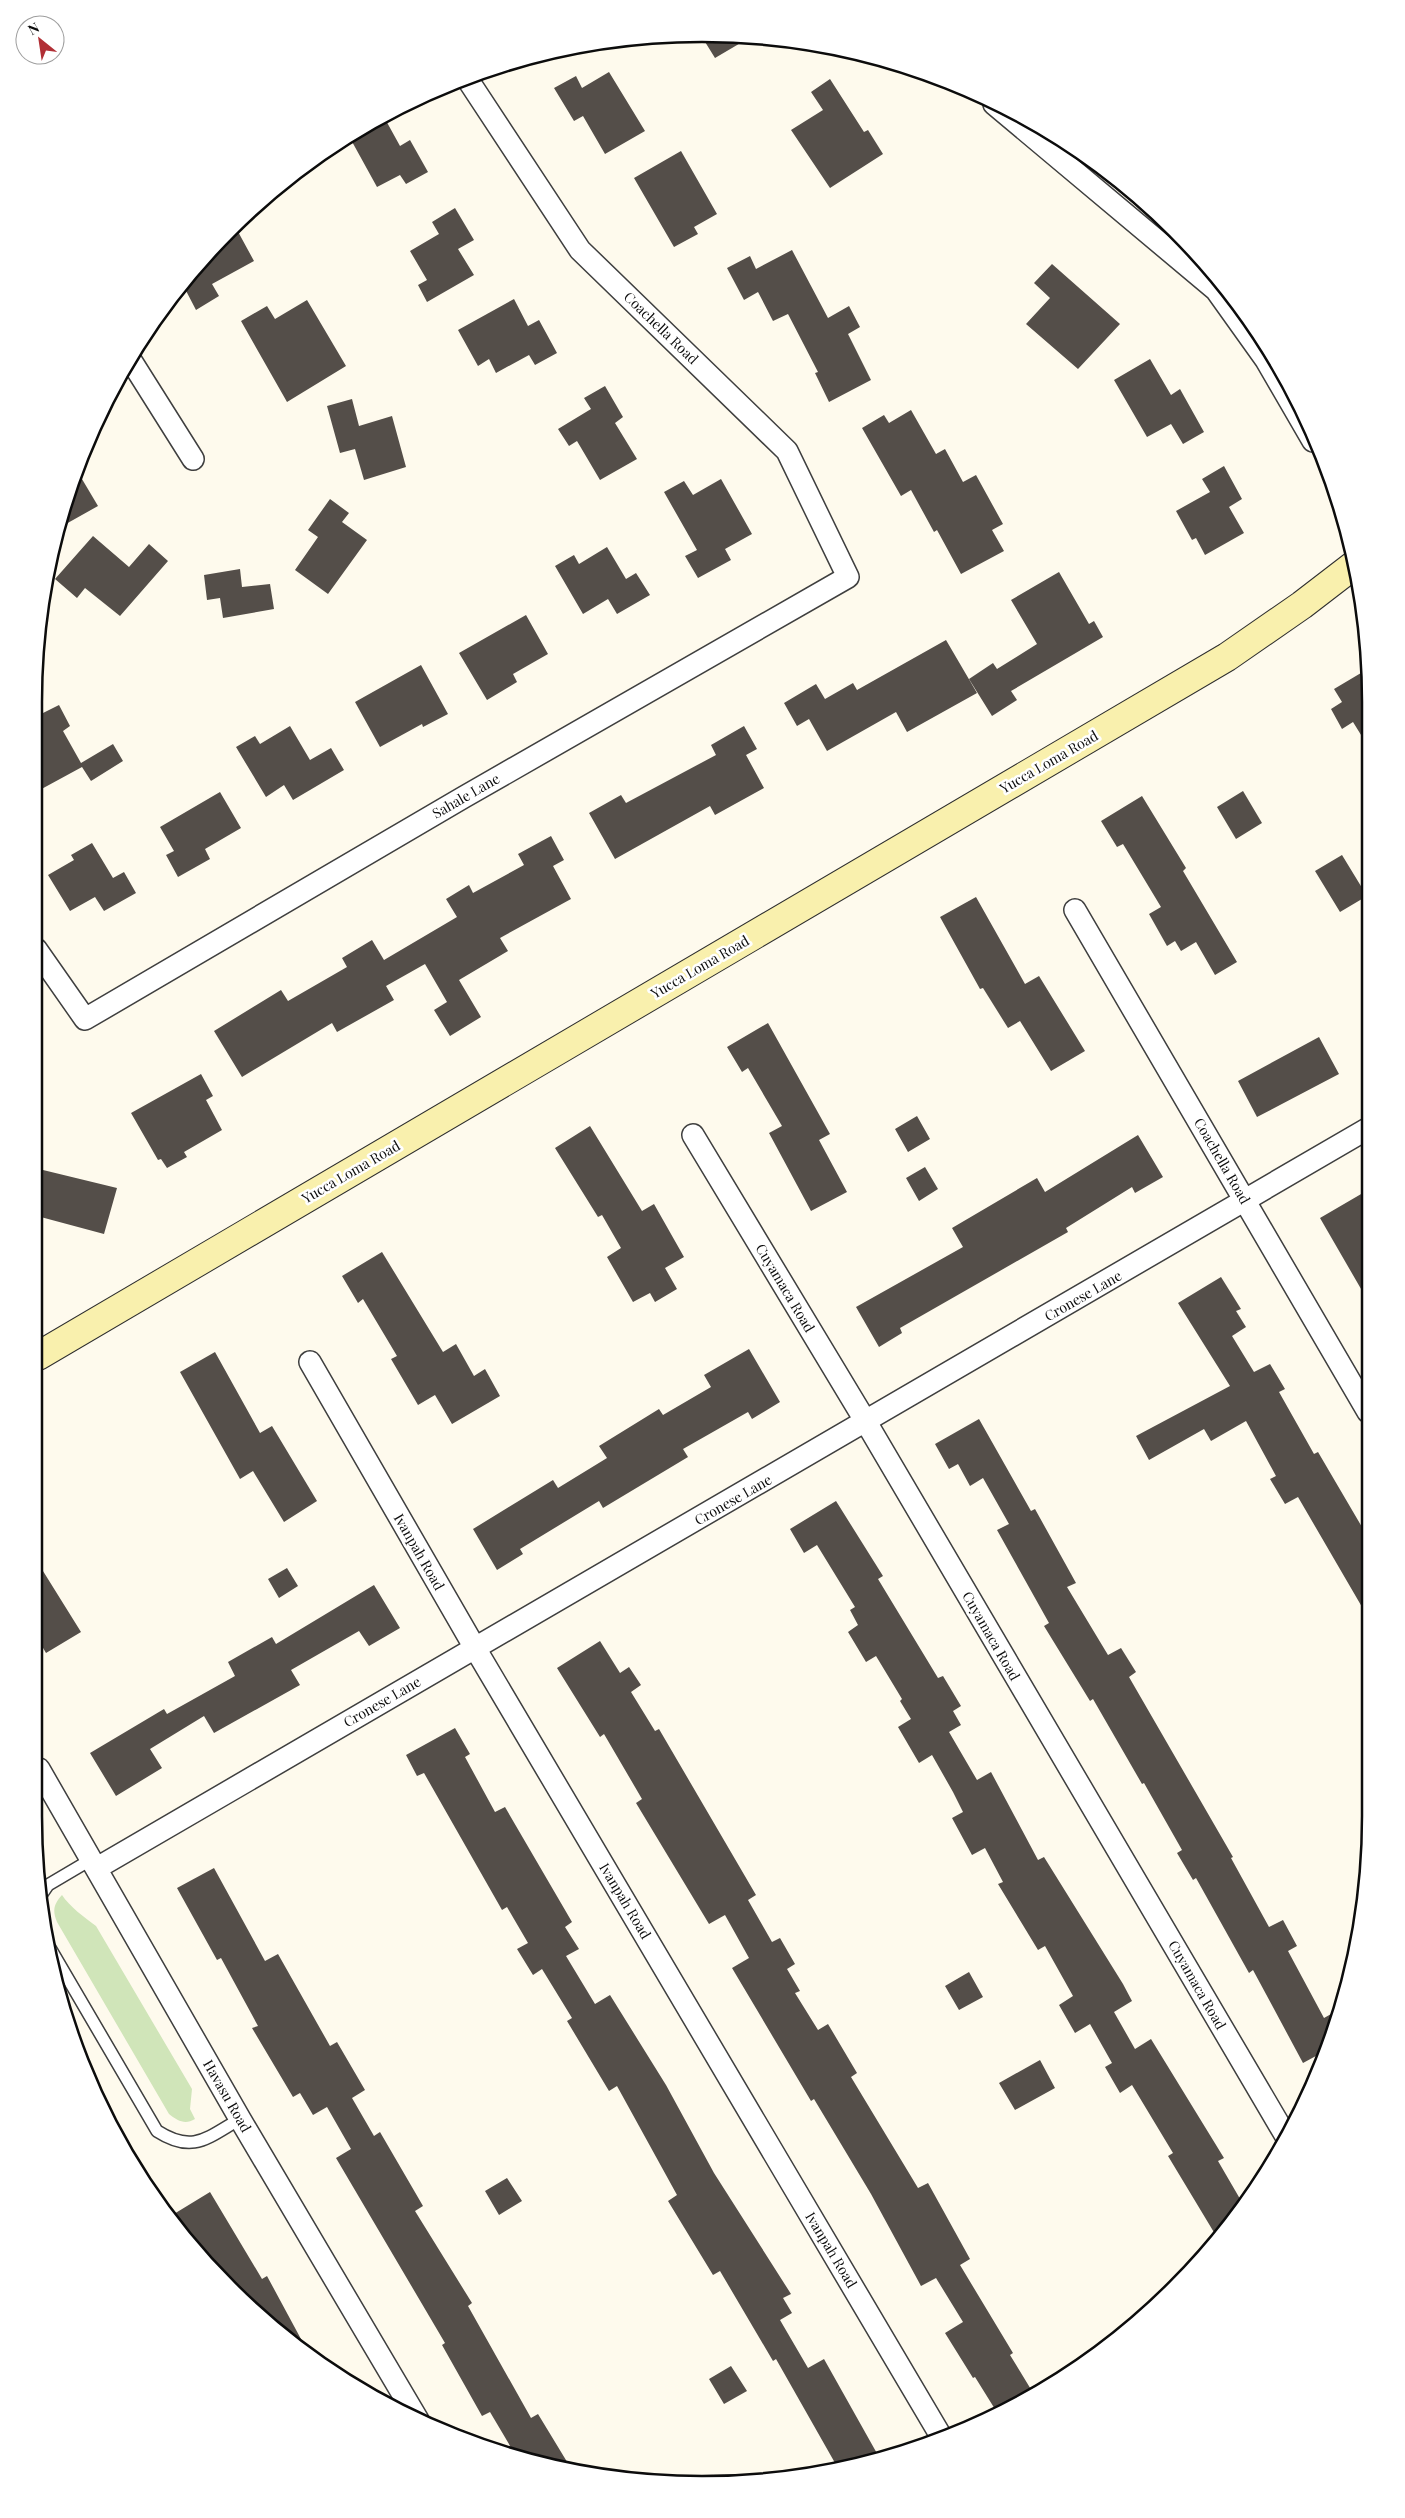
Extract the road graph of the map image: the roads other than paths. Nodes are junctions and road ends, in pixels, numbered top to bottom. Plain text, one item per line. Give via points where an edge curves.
1 (471, 85) edge
2 (1031, 130) edge
3 (1265, 359) edge
4 (1267, 362) edge
5 (135, 366) edge
6 (1278, 381) edge
7 (193, 459) dead end
8 (1349, 569) edge
9 (848, 576) joint
10 (1075, 910) dead end
11 (42, 958) edge
12 (1362, 1132) edge
13 (693, 1135) dead end
14 (1245, 1201) junction
15 (42, 1354) edge
16 (310, 1362) dead end
17 (1362, 1402) edge
18 (866, 1422) junction
19 (475, 1648) junction
20 (42, 1774) edge
21 (94, 1864) junction
22 (47, 1887) edge
23 (60, 1965) edge
24 (240, 2119) junction
25 (1282, 2130) edge
26 (410, 2406) edge
27 (938, 2431) edge

1 - 9 street, Coachella Road via 580,250 787,451
2 - 3 street via 1216,290
4 - 6 street
5 - 7 street
8 - 15 main road, Yucca Loma Road via 1227,657
9 - 11 street, Sahale Lane via 85,1019
10 - 14 street, Coachella Road
12 - 14 street, Cronese Lane
13 - 18 street, Cuyamaca Road
14 - 17 street, Coachella Road
14 - 18 street, Cronese Lane
16 - 19 street, Ivanpah Road
18 - 19 street, Cronese Lane
18 - 25 street, Cuyamaca Road
19 - 21 street, Cronese Lane
19 - 27 street, Ivanpah Road
20 - 21 street, Havasu Road
21 - 22 lane
21 - 24 street, Havasu Road
23 - 24 lane via 157,2131 172,2141 197,2143
24 - 26 street, Havasu Road

